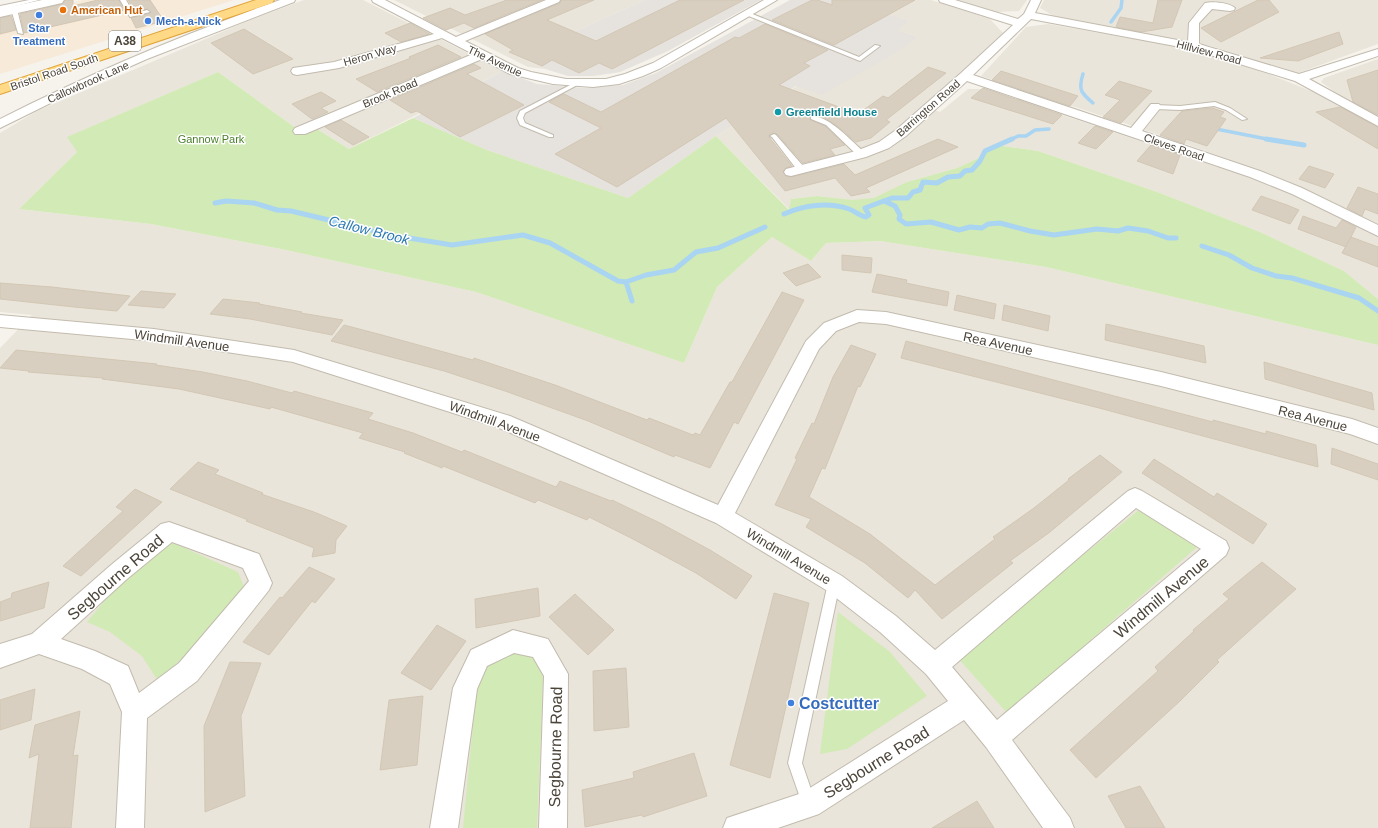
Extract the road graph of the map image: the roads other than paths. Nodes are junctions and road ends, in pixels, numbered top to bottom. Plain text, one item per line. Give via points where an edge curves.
1 (36, 0) edge
2 (55, 0) edge
3 (123, 0) edge
4 (250, 0) edge
5 (268, 0) edge
6 (290, 0) edge
7 (376, 0) edge
8 (555, 0) edge
9 (772, 0) edge
10 (944, 0) edge
11 (1036, 0) edge
12 (0, 8) edge
13 (1230, 8) dead end
14 (14, 10) junction
15 (147, 12) dead end
16 (0, 13) edge
17 (748, 14) junction
18 (1029, 15) junction
19 (1019, 23) junction
20 (21, 34) dead end
21 (442, 35) junction
22 (455, 42) junction
23 (877, 46) dead end
24 (1193, 46) junction
25 (1378, 52) edge
26 (481, 55) junction
27 (298, 71) dead end
28 (965, 76) junction
29 (1299, 78) junction
30 (0, 82) edge
31 (578, 83) junction
32 (0, 91) edge
33 (1155, 107) joint
34 (813, 118) dead end
35 (1244, 119) dead end
36 (1378, 122) edge
37 (0, 124) edge
38 (300, 131) dead end
39 (1134, 133) junction
40 (551, 136) dead end
41 (774, 136) dead end
42 (861, 154) junction
43 (796, 170) joint
44 (1378, 231) edge
45 (2, 324) edge
46 (1378, 436) edge
47 (724, 517) junction
48 (834, 583) junction
49 (39, 642) junction
50 (0, 656) edge
51 (935, 666) junction
52 (967, 704) junction
53 (135, 712) junction
54 (995, 738) junction
55 (809, 804) junction
56 (130, 828) edge
57 (444, 828) edge
58 (553, 828) edge
59 (737, 828) edge
60 (1060, 828) edge

1 - 12 lane
2 - 14 street
3 - 15 lane via 132,16
4 - 30 highway, Bristol Road South / A38
5 - 32 highway, Bristol Road South / A38
6 - 37 street, Callowbrook Lane via 225,24 52,96
7 - 21 street, The Avenue
8 - 22 street
9 - 17 street, The Avenue
10 - 19 street
11 - 18 street, Barrington Road
13 - 24 street via 1209,5 1194,23
14 - 16 street
14 - 20 lane
17 - 23 lane via 860,59
17 - 31 street, The Avenue via 650,70 618,80
18 - 19 street, Barrington Road
18 - 24 street, Hillview Road
19 - 28 street, Barrington Road
21 - 22 street, The Avenue
21 - 27 street, Heron Way via 335,65
22 - 26 street, The Avenue
24 - 29 street, Hillview Road
25 - 29 street
26 - 31 street, The Avenue via 535,78
26 - 38 street, Brook Road
28 - 39 street, Cleves Road
28 - 42 street, Barrington Road via 901,133
29 - 36 street, Hillview Road
31 - 40 lane via 522,112 522,124
33 - 35 lane via 1180,108 1215,104
33 - 39 street
34 - 42 lane via 828,124
39 - 44 street, Cleves Road via 1255,174 1297,191
41 - 43 lane
42 - 43 street, Barrington Road
45 - 47 street, Windmill Avenue via 154,335 294,356 503,421
46 - 47 street, Rea Avenue via 1352,427 1161,379 886,318 857,316 830,327 812,345
47 - 48 street, Windmill Avenue
48 - 51 street, Windmill Avenue via 888,624
48 - 55 lane via 795,763
49 - 50 street, Segbourne Road
49 - 53 street via 87,659 119,675
49 - 53 street, Segbourne Road via 169,531 251,561 261,583 188,672
51 - 52 street, Windmill Avenue
51 - 54 street, Windmill Avenue via 1135,497 1218,548
52 - 54 street, Windmill Avenue
52 - 55 street, Segbourne Road
53 - 56 street
54 - 60 street, Windmill Avenue
55 - 59 street, Segbourne Road
57 - 58 street, Segbourne Road via 465,688 479,658 512,641 540,646 556,674

